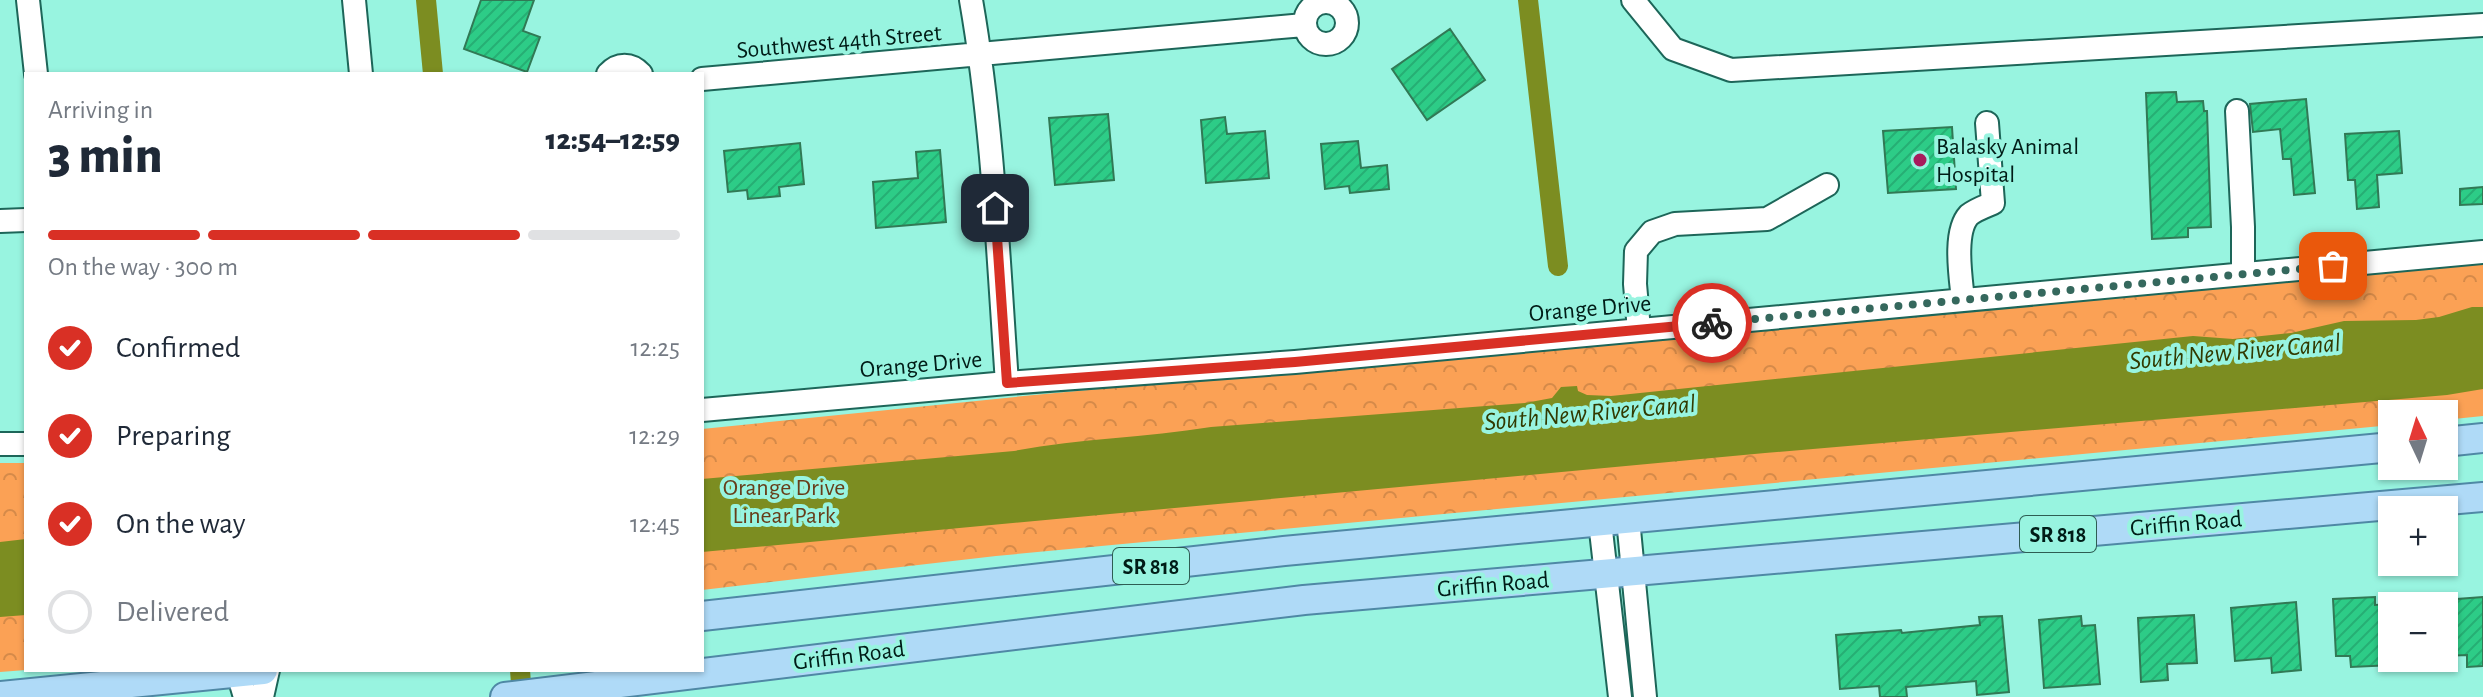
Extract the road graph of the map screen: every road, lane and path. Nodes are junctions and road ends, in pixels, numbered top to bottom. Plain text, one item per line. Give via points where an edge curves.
1 (28, 0) edge
2 (354, 0) edge
3 (971, 0) edge
4 (1633, 0) edge
5 (1304, 25) dead end
6 (2483, 25) edge
7 (980, 55) junction
8 (36, 72) edge
9 (361, 72) edge
10 (611, 72) edge
11 (639, 72) edge
12 (704, 79) edge
13 (2237, 111) dead end
14 (1987, 123) dead end
15 (1827, 185) dead end
16 (24, 220) edge
17 (0, 221) edge
18 (2483, 252) edge
19 (2243, 274) junction
20 (1963, 300) junction
21 (1639, 330) junction
22 (1007, 383) junction
23 (704, 410) edge
24 (2483, 438) edge
25 (2458, 441) edge
26 (0, 444) edge
27 (24, 444) edge
28 (2378, 448) edge
29 (2483, 497) edge
30 (1628, 519) junction
31 (1600, 522) junction
32 (1633, 572) junction
33 (1604, 574) junction
34 (704, 616) edge
35 (250, 676) edge
36 (0, 696) edge
37 (262, 697) edge
38 (505, 697) edge
39 (1620, 697) edge
40 (1645, 697) edge

1 - 8 street
2 - 9 street
3 - 7 street
4 - 6 street via 1673,49 1731,70
5 - 7 street, Southwest 44th Street
7 - 12 street, Southwest 44th Street
7 - 22 street
10 - 11 street via 623,65
13 - 19 street
14 - 20 street via 1993,203 1969,215 1963,228
15 - 21 street via 1767,219 1675,224 1652,232 1636,251
16 - 17 street
18 - 19 street, Orange Drive
19 - 20 street, Orange Drive
20 - 21 street, Orange Drive
21 - 22 street, Orange Drive
22 - 23 street, Orange Drive
24 - 25 main road
26 - 27 street
28 - 30 main road, SR 818
29 - 32 main road, Griffin Road / SR 818
30 - 31 main road, SR 818
30 - 32 street
31 - 33 street
31 - 34 main road, SR 818 via 1284,551
32 - 33 main road, Griffin Road / SR 818
32 - 40 street
33 - 38 main road, Griffin Road / SR 818 via 1304,600
33 - 39 street
35 - 36 main road
35 - 37 street

